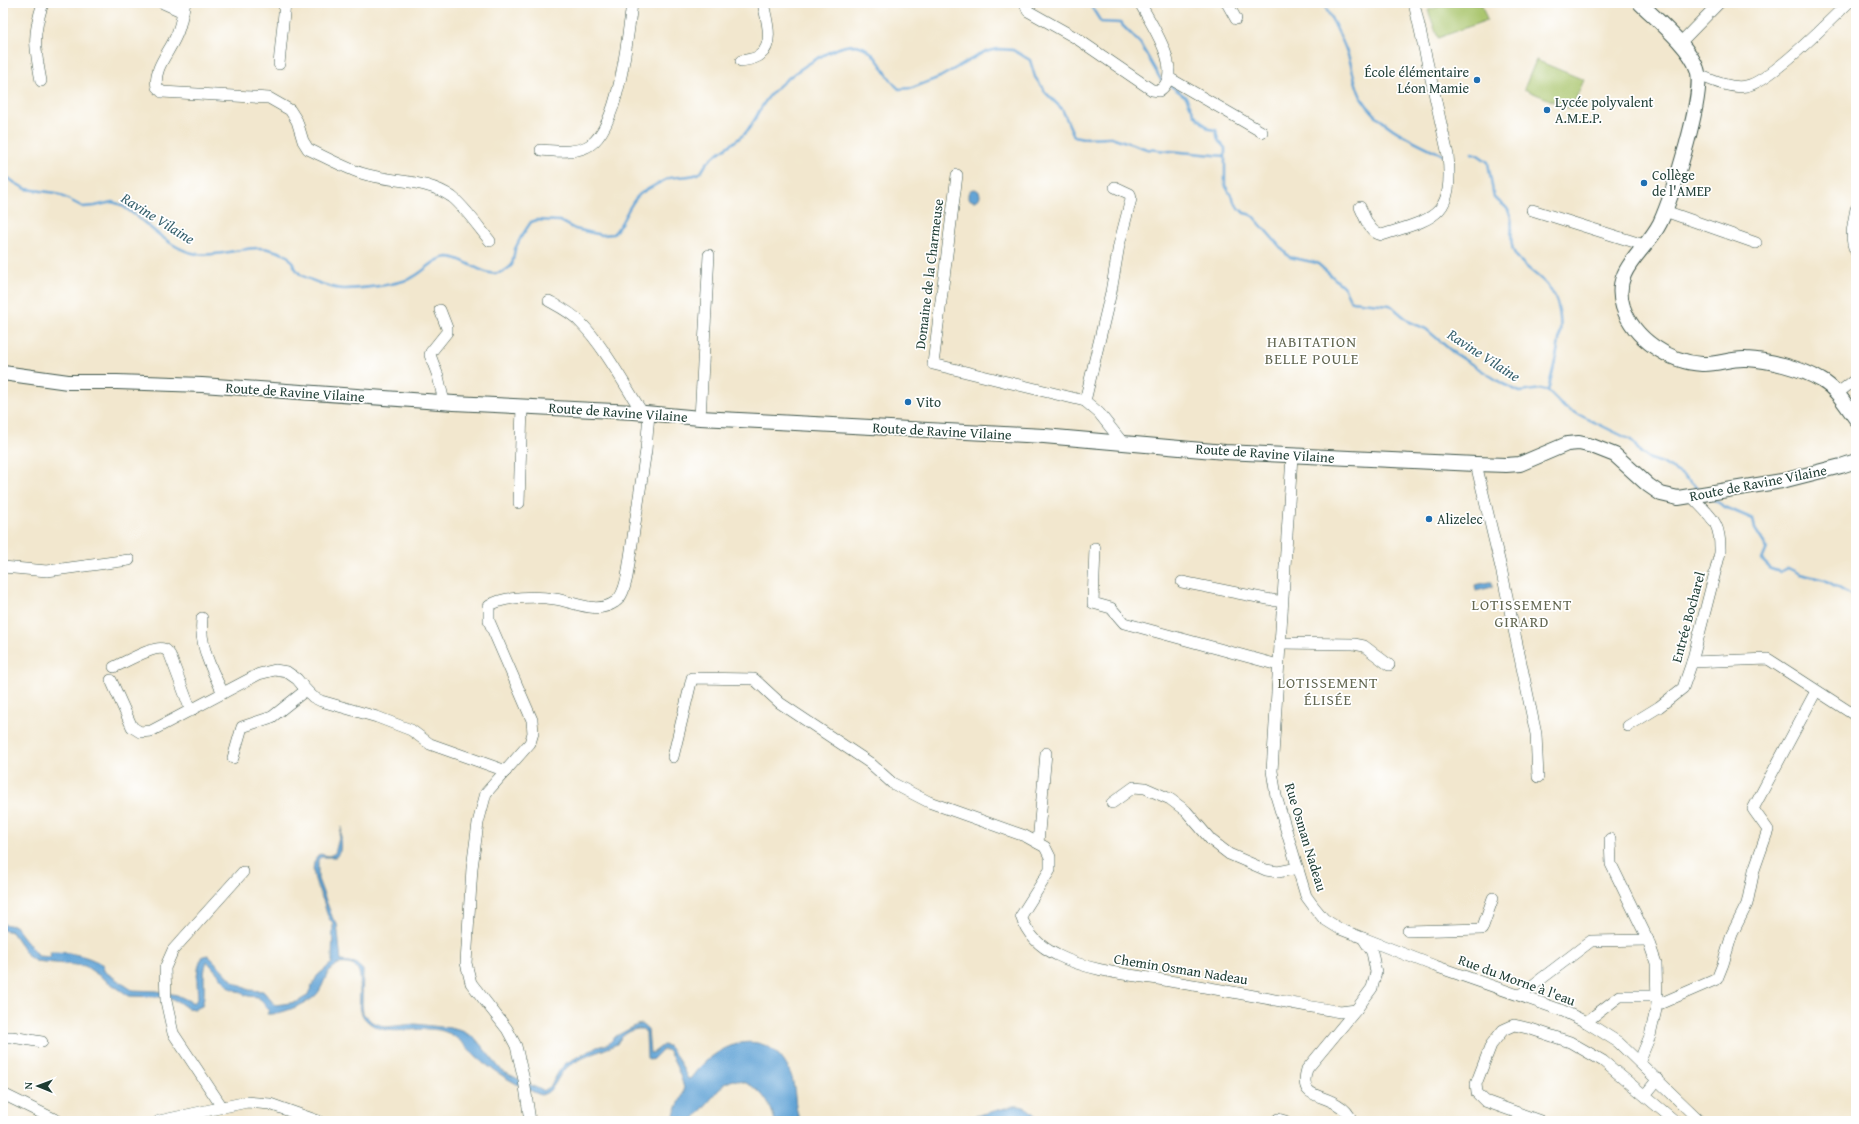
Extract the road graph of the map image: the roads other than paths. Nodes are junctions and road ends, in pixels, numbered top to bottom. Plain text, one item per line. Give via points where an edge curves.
1 (43, 3) edge
2 (163, 3) edge
3 (285, 3) edge
4 (632, 3) edge
5 (763, 3) edge
6 (1025, 3) edge
7 (1140, 3) edge
8 (1227, 3) edge
9 (1414, 3) edge
10 (1640, 3) edge
11 (1719, 3) edge
12 (1848, 3) edge
13 (184, 8) edge
14 (1236, 20) dead end
15 (1680, 43) junction
16 (741, 61) dead end
17 (279, 64) dead end
18 (1699, 75) junction
19 (1169, 78) junction
20 (41, 81) dead end
21 (1262, 132) dead end
22 (541, 150) dead end
23 (957, 176) dead end
24 (1115, 187) dead end
25 (1360, 207) dead end
26 (1856, 209) edge
27 (1532, 210) dead end
28 (1665, 211) junction
29 (490, 242) dead end
30 (1756, 243) dead end
31 (1644, 245) junction
32 (1856, 252) edge
33 (709, 255) dead end
34 (549, 301) dead end
35 (440, 310) dead end
36 (3, 373) edge
37 (1856, 379) edge
38 (1838, 393) junction
39 (1085, 401) junction
40 (444, 402) junction
41 (522, 407) junction
42 (645, 413) junction
43 (700, 418) junction
44 (1856, 419) edge
45 (1122, 442) junction
46 (1292, 456) junction
47 (1856, 461) edge
48 (1476, 464) junction
49 (1695, 496) junction
50 (519, 503) dead end
51 (1095, 548) dead end
52 (129, 560) dead end
53 (3, 567) edge
54 (1182, 582) dead end
55 (1282, 602) junction
56 (202, 618) dead end
57 (1279, 643) junction
58 (1692, 662) junction
59 (1278, 665) junction
60 (1389, 665) dead end
61 (114, 667) dead end
62 (111, 680) dead end
63 (306, 690) junction
64 (1816, 691) junction
65 (223, 693) junction
66 (191, 711) junction
67 (1856, 716) edge
68 (1628, 726) dead end
69 (1046, 753) dead end
70 (674, 757) dead end
71 (233, 758) dead end
72 (506, 771) junction
73 (1538, 777) dead end
74 (1112, 803) dead end
75 (1610, 840) dead end
76 (1038, 843) junction
77 (1298, 868) junction
78 (243, 872) dead end
79 (1493, 898) dead end
80 (1408, 931) dead end
81 (1363, 938) junction
82 (1648, 940) junction
83 (1520, 995) junction
84 (1657, 1000) junction
85 (1356, 1010) junction
86 (1586, 1022) junction
87 (3, 1037) edge
88 (42, 1042) dead end
89 (1639, 1062) junction
90 (1658, 1079) junction
91 (3, 1094) edge
92 (1646, 1095) junction
93 (222, 1107) junction
94 (1527, 1116) junction
95 (58, 1121) edge
96 (159, 1121) edge
97 (318, 1121) edge
98 (530, 1121) edge
99 (1352, 1121) edge
100 (1517, 1121) edge
101 (1540, 1121) edge
102 (1675, 1121) edge
103 (1700, 1121) edge

1 - 20 street via 37,22 34,47
2 - 13 street
3 - 17 street
4 - 22 street via 621,76 605,125 598,137 590,145 577,150
5 - 16 street via 768,29 766,46 760,56
6 - 19 street via 1028,11 1076,38 1152,90 1159,91 1165,87
7 - 19 street via 1165,50
8 - 14 street
9 - 25 street via 1448,155 1448,197 1439,211 1425,222 1382,234 1376,234 1371,229
10 - 15 main road
11 - 15 street
12 - 18 street via 1762,80 1746,86 1725,85
13 - 29 street via 177,36 165,53 155,80 162,92 269,98 290,110 308,148 361,173 408,181 433,187 445,193 454,199
15 - 18 main road via 1694,61
18 - 28 main road via 1692,123
19 - 21 street
23 - 39 street, Domaine de la Charmeuse via 933,364
24 - 39 street via 1130,194 1131,199
26 - 32 street via 1852,236
27 - 31 street
28 - 30 street
28 - 31 main road
31 - 38 main road via 1620,281 1620,294 1632,326 1651,345 1685,362 1703,365 1744,359 1790,367 1822,381
33 - 43 street
34 - 42 street via 581,322
35 - 40 street via 447,332 430,355
36 - 40 main road, Route de Ravine Vilaine via 68,382 202,386
37 - 38 street
38 - 44 main road
39 - 45 street via 1099,413
40 - 41 main road, Route de Ravine Vilaine
41 - 42 main road, Route de Ravine Vilaine
41 - 50 street
42 - 43 main road, Route de Ravine Vilaine
42 - 72 street via 646,450 627,577 623,593 616,602 596,608 554,599 508,598 489,606 489,621 532,720 533,733 530,743
43 - 45 main road, Route de Ravine Vilaine via 877,426
45 - 46 main road, Route de Ravine Vilaine
46 - 48 main road, Route de Ravine Vilaine
46 - 55 street, Rue Osman Nadeau
47 - 49 main road, Route de Ravine Vilaine via 1810,474
48 - 49 main road, Route de Ravine Vilaine via 1520,464 1568,444 1580,443 1615,455 1661,494 1678,498
48 - 73 street via 1536,734
49 - 58 street, Entrée Bocharel via 1713,518 1721,535 1720,553
51 - 59 street via 1093,603 1111,608 1124,623
52 - 53 street via 47,571
54 - 55 street
55 - 57 street, Rue Osman Nadeau
56 - 65 street via 203,645
57 - 59 street, Rue Osman Nadeau
57 - 60 street via 1354,644 1364,646
58 - 64 street via 1768,660
58 - 68 street, Entrée Bocharel via 1683,688
59 - 77 street, Rue Osman Nadeau via 1272,771 1276,796
61 - 66 street via 158,648 167,650
62 - 66 street via 136,731 151,731
63 - 65 street via 292,675 275,670 259,674
63 - 71 street via 272,716 242,727
63 - 72 street via 321,701 411,730 430,744
64 - 67 street
64 - 84 street via 1753,809 1768,830 1754,870 1747,904 1732,934 1717,979
65 - 66 street
69 - 76 street
70 - 76 street via 692,678 754,679 780,703 870,763 892,783 929,802
72 - 98 street via 486,793 478,823 472,868 466,963 471,983 507,1029 516,1046
74 - 77 street via 1134,788 1145,788 1170,799 1186,811 1211,840 1229,854 1266,870 1278,872
75 - 82 street via 1611,864
76 - 85 street, Chemin Osman Nadeau via 1045,847 1050,857 1050,870 1020,916 1025,929 1042,946 1058,955 1105,971 1340,1012
77 - 81 street, Rue Osman Nadeau via 1306,896 1324,919
78 - 93 street via 173,950 165,968 166,1001 173,1033
79 - 80 street via 1482,929
81 - 83 street, Rue du Morne à l'eau
81 - 85 street via 1372,952 1376,972 1372,988
82 - 83 street via 1591,941
82 - 84 street via 1656,964
83 - 86 street, Rue du Morne à l'eau
84 - 86 street via 1620,996
84 - 89 street via 1650,1036
85 - 99 street via 1307,1069 1305,1077 1309,1092 1337,1104 1348,1113
86 - 89 street, Rue du Morne à l'eau via 1618,1042
87 - 88 street
89 - 90 street, Rue du Morne à l'eau
90 - 92 street
90 - 103 street, Rue du Morne à l'eau
91 - 95 street
92 - 94 street via 1603,1061 1570,1042 1514,1025 1504,1030 1491,1045 1476,1084 1477,1093 1484,1102
92 - 102 street
93 - 96 street
93 - 97 street via 247,1102 270,1104
94 - 100 street
94 - 101 street

